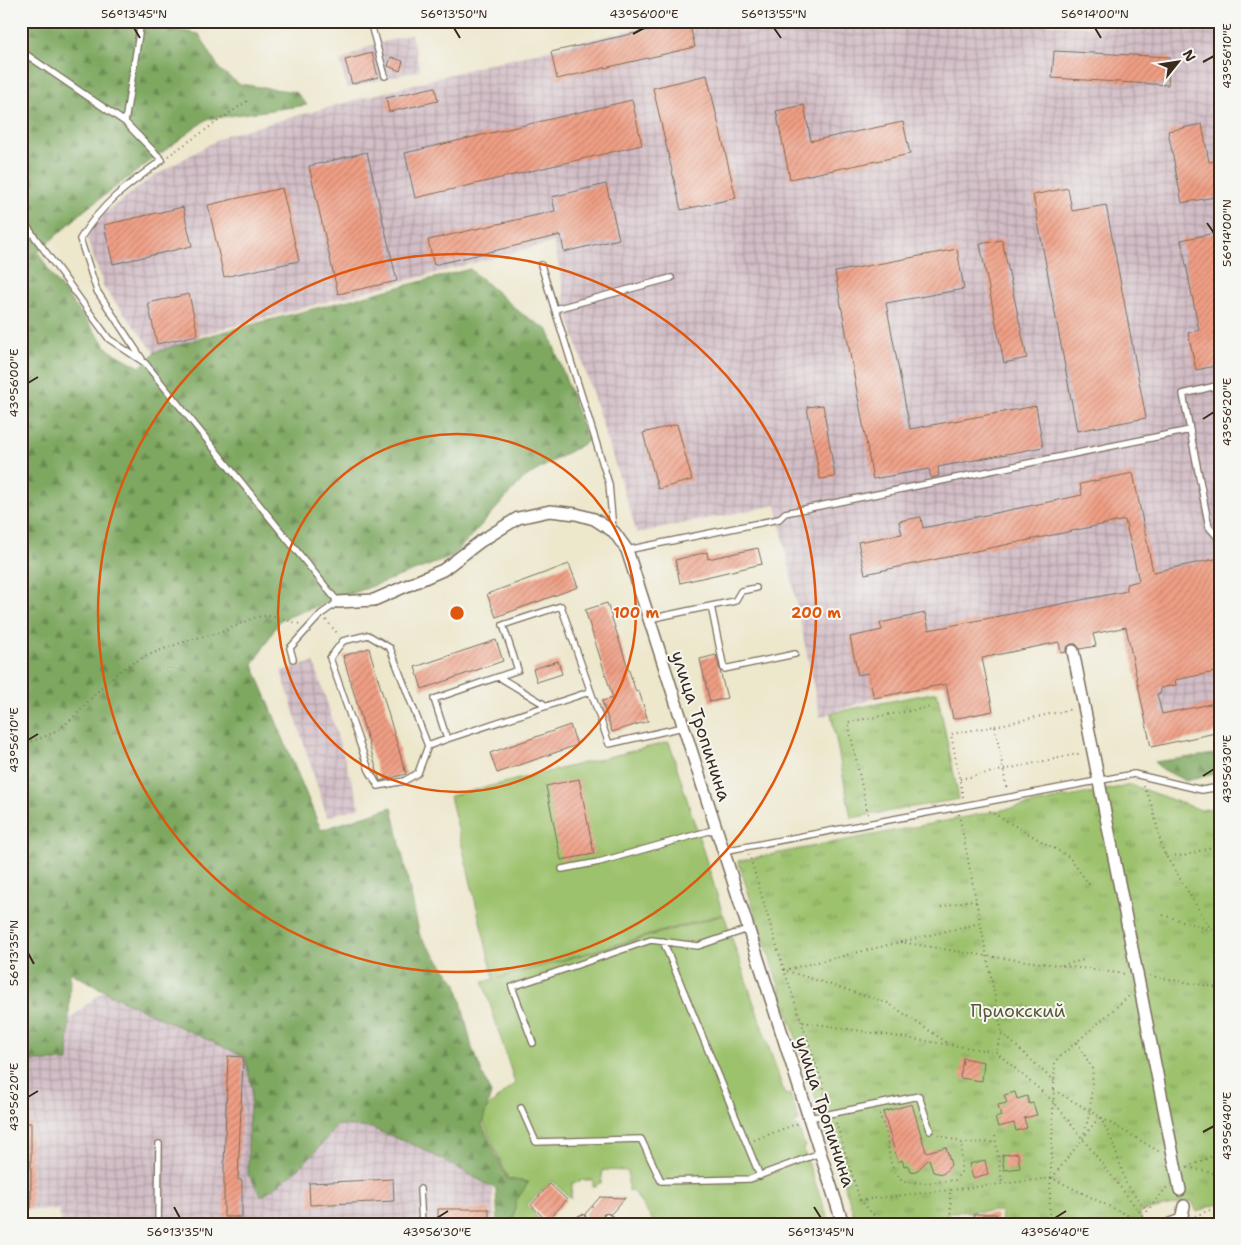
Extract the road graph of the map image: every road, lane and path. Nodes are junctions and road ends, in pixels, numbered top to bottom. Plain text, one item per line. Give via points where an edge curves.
1 (141, 21) edge
2 (370, 21) edge
3 (430, 21) edge
4 (456, 21) edge
5 (21, 51) edge
6 (385, 76) dead end
7 (250, 99) dead end
8 (125, 122) junction
9 (162, 160) junction
10 (21, 218) edge
11 (541, 265) dead end
12 (671, 278) dead end
13 (555, 309) junction
14 (145, 363) junction
15 (1220, 385) edge
16 (1190, 430) junction
17 (614, 532) junction
18 (1220, 540) edge
19 (627, 550) junction
20 (756, 588) dead end
21 (338, 602) junction
22 (711, 606) junction
23 (321, 614) junction
24 (649, 620) junction
25 (312, 627) junction
26 (343, 641) junction
27 (1073, 651) dead end
28 (795, 654) dead end
29 (293, 659) dead end
30 (499, 677) junction
31 (589, 692) junction
32 (547, 706) junction
33 (931, 707) dead end
34 (1084, 707) junction
35 (994, 726) junction
36 (683, 727) junction
37 (447, 739) junction
38 (21, 743) edge
39 (428, 746) junction
40 (1093, 751) junction
41 (1003, 770) junction
42 (1139, 775) junction
43 (960, 779) junction
44 (1099, 781) junction
45 (1220, 787) edge
46 (1008, 797) junction
47 (975, 803) junction
48 (965, 805) junction
49 (958, 807) junction
50 (871, 824) junction
51 (716, 829) junction
52 (746, 847) junction
53 (1220, 847) edge
54 (724, 851) junction
55 (1165, 854) junction
56 (562, 869) dead end
57 (1091, 887) dead end
58 (976, 902) junction
59 (941, 906) dead end
60 (1163, 915) dead end
61 (980, 923) junction
62 (748, 929) junction
63 (1220, 932) edge
64 (663, 942) junction
65 (900, 942) junction
66 (987, 956) junction
67 (1083, 958) dead end
68 (1058, 966) junction
69 (784, 970) junction
70 (1139, 981) junction
71 (1220, 988) edge
72 (802, 1022) junction
73 (1002, 1033) junction
74 (1077, 1041) junction
75 (533, 1043) dead end
76 (951, 1045) junction
77 (996, 1052) junction
78 (1054, 1082) junction
79 (1054, 1090) junction
80 (1054, 1102) junction
81 (876, 1105) junction
82 (521, 1108) dead end
83 (1090, 1111) junction
84 (833, 1114) junction
85 (1100, 1116) junction
86 (804, 1121) junction
87 (930, 1130) joint
88 (995, 1136) dead end
89 (1083, 1138) junction
90 (996, 1142) junction
91 (746, 1143) junction
92 (962, 1143) junction
93 (159, 1144) dead end
94 (820, 1153) junction
95 (1220, 1153) edge
96 (1174, 1161) junction
97 (1187, 1167) junction
98 (1220, 1175) edge
99 (760, 1176) junction
100 (1052, 1178) junction
101 (1002, 1183) junction
102 (1167, 1187) dead end
103 (420, 1189) dead end
104 (950, 1190) junction
105 (860, 1200) junction
106 (1220, 1206) edge
107 (607, 1217) dead end
108 (582, 1218) dead end
109 (1176, 1222) edge
110 (158, 1224) edge
111 (422, 1224) edge
112 (572, 1224) edge
113 (618, 1224) edge
114 (842, 1224) edge
115 (882, 1224) edge
116 (951, 1224) edge
117 (1050, 1224) edge
118 (1144, 1224) edge
119 (1149, 1224) edge

1 - 8 lane
2 - 6 lane
3 - 4 lane
5 - 8 lane
7 - 9 path
8 - 9 lane
9 - 14 lane via 125,187 94,216 80,239 97,291
10 - 14 lane via 109,339
11 - 13 lane
12 - 13 lane
13 - 17 lane via 609,484
14 - 21 lane
15 - 16 lane via 1183,394
16 - 18 lane via 1210,526
16 - 19 lane via 785,513 779,519
17 - 19 street, улица Тропинина
17 - 21 street, улица Тропинина via 594,519 576,514 550,511 518,518 443,570 374,600
19 - 24 street, улица Тропинина
20 - 22 lane via 741,591 735,601
21 - 23 lane
22 - 24 lane
22 - 28 lane via 724,669
23 - 25 lane
23 - 26 path
24 - 36 street, улица Тропинина
25 - 29 lane via 290,648
25 - 38 path via 264,616 142,658 98,690 70,723 40,740
26 - 39 lane via 368,635 390,648
26 - 39 lane via 330,658 369,770 378,786 404,781 418,773
27 - 34 street
30 - 31 lane via 518,670 503,625 561,606
30 - 32 lane
30 - 37 lane via 434,699
31 - 32 lane
31 - 36 lane via 609,744
32 - 37 lane
33 - 50 path via 848,722
34 - 35 path
34 - 40 street
35 - 41 path
35 - 43 path via 951,734
36 - 51 street, улица Тропинина
37 - 39 lane
40 - 41 path
40 - 44 street
41 - 43 path
41 - 46 path
42 - 44 lane
42 - 45 lane via 1202,790
42 - 55 path via 1152,806
43 - 48 path
44 - 46 lane
44 - 70 street
46 - 47 lane
47 - 48 lane
47 - 57 path via 1069,857
48 - 49 lane
49 - 50 lane
49 - 58 path
50 - 52 lane
51 - 54 street, улица Тропинина
51 - 56 lane via 599,862
52 - 54 lane
52 - 69 path
53 - 55 path via 1184,856
54 - 62 street, улица Тропинина
55 - 63 path via 1209,926
58 - 59 path via 969,900
58 - 61 path
60 - 63 path
61 - 65 path
61 - 66 path
62 - 64 lane via 698,946
62 - 86 street, улица Тропинина
64 - 75 lane via 651,940 512,987
64 - 91 lane
65 - 66 path
65 - 69 path
66 - 68 path
66 - 73 path
67 - 68 path
68 - 70 path
69 - 72 path
69 - 76 path via 888,1003
70 - 71 path
70 - 74 path
70 - 96 street
72 - 76 path
72 - 84 path
73 - 77 path
73 - 78 path
74 - 78 path via 1055,1060
74 - 83 path via 1094,1070
76 - 77 path
77 - 80 path
78 - 79 path
79 - 80 path
79 - 83 path
80 - 89 path
80 - 100 path
81 - 84 lane
81 - 87 lane via 919,1096
81 - 92 path via 887,1137 892,1169 903,1182 955,1180 961,1172
82 - 99 lane via 536,1142 641,1139 661,1181
83 - 85 path
83 - 89 path
84 - 86 lane
84 - 105 path
85 - 89 path
85 - 96 path
85 - 102 path via 1126,1183 1147,1211
86 - 91 path
86 - 94 street, улица Тропинина
87 - 92 path
88 - 90 path
89 - 100 path
89 - 119 path
90 - 92 path
90 - 101 path
91 - 99 lane
93 - 110 lane
94 - 99 lane
94 - 114 street, улица Тропинина
95 - 97 path
96 - 97 path
96 - 109 street via 1182,1198
97 - 98 path
100 - 101 path
100 - 117 path
100 - 118 path
101 - 104 path
103 - 111 lane
104 - 105 path
104 - 116 path
105 - 115 path
106 - 109 path
107 - 113 lane
108 - 112 lane

